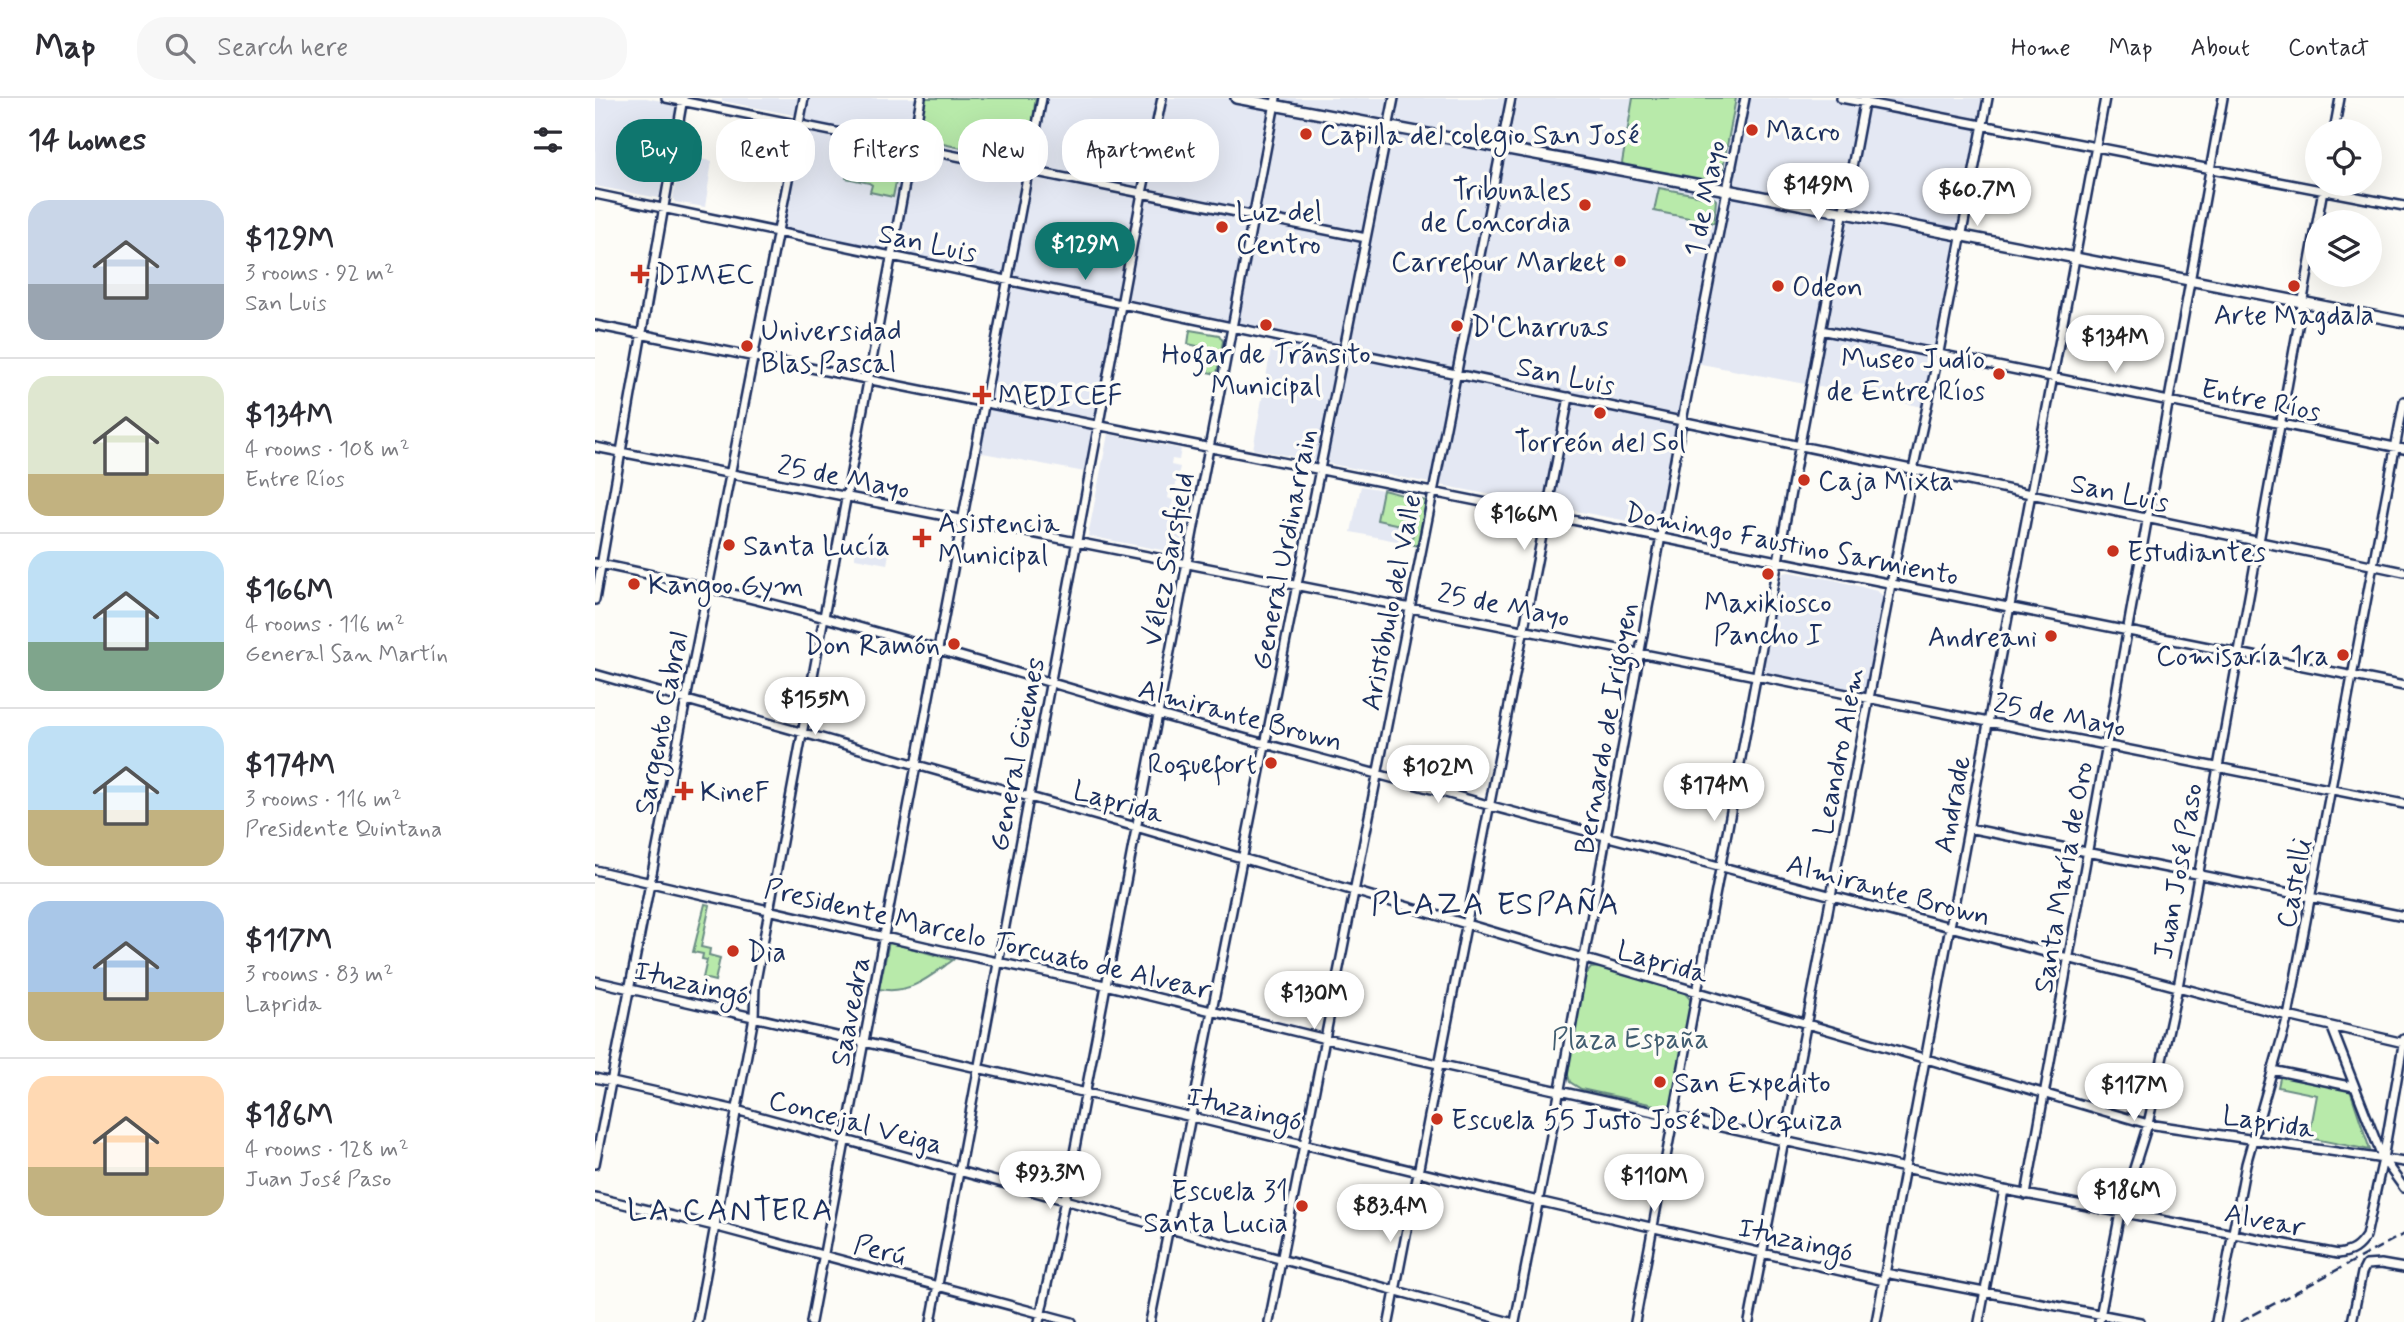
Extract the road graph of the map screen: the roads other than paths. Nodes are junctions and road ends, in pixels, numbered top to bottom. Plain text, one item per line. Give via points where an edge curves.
1 (666, 98) edge
2 (804, 98) edge
3 (921, 98) edge
4 (1042, 98) edge
5 (1162, 98) edge
6 (1236, 98) edge
7 (1394, 98) edge
8 (1511, 98) edge
9 (1745, 98) edge
10 (1841, 98) edge
11 (1988, 98) edge
12 (2105, 98) edge
13 (2223, 98) edge
14 (2340, 98) edge
15 (683, 100) edge
16 (1864, 100) edge
17 (1275, 102) edge
18 (771, 119) edge
19 (800, 119) edge
20 (917, 119) edge
21 (1038, 119) edge
22 (2336, 119) edge
23 (1983, 125) junction
24 (1389, 127) junction
25 (2095, 147) junction
26 (1502, 148) junction
27 (2211, 169) junction
28 (1048, 175) edge
29 (788, 182) edge
30 (906, 182) edge
31 (1026, 182) edge
32 (2305, 184) edge
33 (1727, 190) junction
34 (1142, 193) junction
35 (595, 194) edge
36 (2321, 196) edge
37 (2361, 196) edge
38 (2404, 206) edge
39 (664, 209) junction
40 (1843, 212) junction
41 (1253, 215) junction
42 (778, 233) junction
43 (1961, 235) junction
44 (1366, 238) junction
45 (893, 255) junction
46 (2075, 258) junction
47 (1008, 281) junction
48 (2191, 281) junction
49 (2302, 302) junction
50 (1121, 304) junction
51 (1705, 306) joint
52 (2404, 322) edge
53 (595, 325) edge
54 (1232, 327) junction
55 (1821, 330) junction
56 (643, 334) junction
57 (1344, 350) junction
58 (1939, 352) junction
59 (753, 358) junction
60 (1455, 373) junction
61 (2053, 376) junction
62 (869, 380) junction
63 (1569, 397) junction
64 (2170, 401) junction
65 (2404, 401) edge
66 (985, 403) junction
67 (1682, 421) junction
68 (2279, 424) junction
69 (1098, 427) junction
70 (1799, 446) junction
71 (595, 447) edge
72 (1209, 449) junction
73 (2400, 449) edge
74 (622, 452) junction
75 (1320, 470) junction
76 (1913, 470) junction
77 (730, 475) junction
78 (1432, 492) junction
79 (2031, 494) junction
80 (847, 498) junction
81 (1545, 515) junction
82 (2147, 520) junction
83 (963, 521) junction
84 (1661, 538) junction
85 (1078, 542) junction
86 (2257, 542) junction
87 (1777, 561) junction
88 (1188, 562) junction
89 (598, 563) edge
90 (2374, 566) junction
91 (2404, 572) edge
92 (1297, 584) junction
93 (1891, 584) junction
94 (709, 587) junction
95 (595, 600) edge
96 (1411, 607) junction
97 (2009, 607) junction
98 (823, 619) junction
99 (1523, 629) junction
100 (2126, 631) junction
101 (938, 652) junction
102 (1641, 652) junction
103 (2237, 653) junction
104 (595, 674) edge
105 (1756, 675) junction
106 (2354, 676) junction
107 (1050, 683) junction
108 (2404, 686) edge
109 (1869, 698) junction
110 (687, 699) junction
111 (1157, 714) junction
112 (1988, 721) junction
113 (802, 732) junction
114 (1266, 742) junction
115 (2106, 745) junction
116 (917, 764) junction
117 (2217, 767) junction
118 (1378, 773) junction
119 (2332, 790) junction
120 (1029, 798) junction
121 (2404, 804) edge
122 (1490, 807) junction
123 (1136, 827) junction
124 (1968, 828) junction
125 (1606, 836) junction
126 (2088, 852) junction
127 (1242, 860) junction
128 (1720, 867) junction
129 (595, 870) edge
130 (2198, 875) junction
131 (650, 883) junction
132 (1355, 892) junction
133 (1832, 895) junction
134 (2311, 899) junction
135 (769, 910) junction
136 (2404, 916) edge
137 (1467, 924) junction
138 (1949, 926) junction
139 (884, 936) junction
140 (1583, 959) junction
141 (2069, 959) junction
142 (998, 962) junction
143 (595, 981) edge
144 (1105, 985) junction
145 (2178, 987) junction
146 (630, 989) junction
147 (1697, 992) junction
148 (1212, 1010) junction
149 (2288, 1016) junction
150 (754, 1017) junction
151 (1807, 1025) junction
152 (2332, 1028) junction
153 (1326, 1039) junction
154 (865, 1041) junction
155 (2404, 1041) edge
156 (1925, 1060) junction
157 (1439, 1063) junction
158 (979, 1068) junction
159 (2272, 1070) junction
160 (595, 1078) edge
161 (612, 1080) junction
162 (2354, 1087) junction
163 (1560, 1089) junction
164 (1085, 1093) junction
165 (2046, 1095) junction
166 (736, 1110) junction
167 (1674, 1116) junction
168 (1192, 1117) junction
169 (2148, 1124) junction
170 (2252, 1140) junction
171 (845, 1141) junction
172 (1784, 1141) junction
173 (1305, 1143) junction
174 (2383, 1159) junction
175 (2404, 1163) edge
176 (595, 1164) edge
177 (1906, 1168) junction
178 (959, 1171) junction
179 (1418, 1172) junction
180 (2404, 1188) edge
181 (2004, 1190) junction
182 (2026, 1195) junction
183 (595, 1198) edge
184 (1065, 1200) junction
185 (1538, 1201) junction
186 (2120, 1213) junction
187 (714, 1226) junction
188 (1653, 1228) junction
189 (1169, 1229) junction
190 (2232, 1234) junction
191 (1762, 1253) junction
192 (823, 1256) junction
193 (1282, 1259) junction
194 (2404, 1268) edge
195 (1884, 1277) junction
196 (937, 1286) junction
197 (1395, 1292) junction
198 (1985, 1292) junction
199 (1040, 1313) junction
200 (2100, 1318) edge
201 (697, 1322) edge
202 (811, 1322) edge
203 (931, 1322) edge
204 (1039, 1322) edge
205 (1072, 1322) edge
206 (1150, 1322) edge
207 (1269, 1322) edge
208 (1389, 1322) edge
209 (1512, 1322) edge
210 (1635, 1322) edge
211 (1749, 1322) edge
212 (1876, 1322) edge
213 (1979, 1322) edge
214 (2140, 1322) edge
215 (2216, 1322) edge
216 (2352, 1322) edge

1 - 15 street
2 - 19 street, Sargento Cabral
3 - 20 street
4 - 21 street, Saavedra
5 - 34 street, General Güemes
6 - 17 street
7 - 24 street, General Urdinarrain
8 - 26 street, Aristóbulo del Valle
9 - 33 street, 1 de Mayo
10 - 16 street
11 - 23 street, Leandro Alem
12 - 25 street, Andrade
13 - 27 street, Santa María de Oro
14 - 22 street
15 - 18 street
15 - 39 street
16 - 23 street
16 - 40 street
17 - 24 street
17 - 41 street, Vélez Sarsfield
23 - 25 street
23 - 43 street, Leandro Alem
24 - 26 street
24 - 44 street, General Urdinarrain
25 - 27 street
25 - 46 street, Andrade
26 - 33 street
26 - 60 street, Aristóbulo del Valle
27 - 32 street
27 - 48 street, Santa María de Oro
28 - 34 street
29 - 42 street, Sargento Cabral
30 - 45 street
31 - 47 street, Saavedra
33 - 40 street
33 - 51 street, 1 de Mayo
34 - 41 street
34 - 50 street, General Güemes
35 - 39 street, San Luis
36 - 49 street, Juan José Paso
37 - 38 street
39 - 42 street, San Luis
39 - 56 street
40 - 43 street
40 - 55 street
41 - 44 street
41 - 54 street, Vélez Sarsfield
42 - 45 street, San Luis
42 - 59 street, Sargento Cabral
43 - 46 street
43 - 58 street, Leandro Alem
44 - 57 street, General Urdinarrain
45 - 47 street, San Luis
45 - 62 street
46 - 48 street
46 - 61 street, Andrade
47 - 50 street, San Luis
47 - 66 street, Saavedra
48 - 49 street
48 - 64 street, Santa María de Oro
49 - 52 street
49 - 68 street, Juan José Paso
50 - 54 street, San Luis
50 - 69 street, General Güemes
51 - 67 street, Bernardo de Irigoyen
53 - 56 street, Domingo Faustino Sarmiento
54 - 57 street, San Luis
54 - 72 street, Vélez Sarsfield
55 - 58 street, Entre Ríos
55 - 70 street
56 - 59 street, Domingo Faustino Sarmiento
56 - 74 street
57 - 60 street, San Luis
57 - 75 street, General Urdinarrain
58 - 61 street, Entre Ríos
58 - 76 street, Leandro Alem
59 - 62 street, Domingo Faustino Sarmiento
59 - 77 street, Sargento Cabral
60 - 63 street, San Luis
60 - 78 street, Aristóbulo del Valle
61 - 64 street, Entre Ríos
61 - 79 street, Andrade
62 - 66 street, Domingo Faustino Sarmiento
62 - 80 street
63 - 67 street, San Luis
63 - 81 street
64 - 68 street, Entre Ríos
64 - 82 street, Santa María de Oro
65 - 73 street, Castelli
66 - 69 street, Domingo Faustino Sarmiento
66 - 83 street, Saavedra
67 - 70 street, San Luis
67 - 84 street, Bernardo de Irigoyen
68 - 73 street, Entre Ríos
68 - 86 street, Juan José Paso
69 - 72 street, Domingo Faustino Sarmiento
69 - 85 street, General Güemes
70 - 76 street, San Luis
70 - 87 street
71 - 74 street, 25 de Mayo
72 - 75 street, Domingo Faustino Sarmiento
72 - 88 street, Vélez Sarsfield
73 - 90 street, Castelli
74 - 77 street, 25 de Mayo
74 - 89 street
75 - 78 street, Domingo Faustino Sarmiento
75 - 92 street, General Urdinarrain
76 - 79 street, San Luis
76 - 93 street, Leandro Alem
77 - 80 street, 25 de Mayo
77 - 94 street, Sargento Cabral
78 - 81 street, Domingo Faustino Sarmiento
78 - 96 street, Aristóbulo del Valle
79 - 82 street, San Luis
79 - 97 street, Andrade
80 - 83 street, 25 de Mayo
80 - 98 street
81 - 84 street, Domingo Faustino Sarmiento
81 - 99 street
82 - 86 street, San Luis
82 - 100 street, Santa María de Oro
83 - 85 street, 25 de Mayo
83 - 101 street, Saavedra
84 - 87 street, Domingo Faustino Sarmiento
84 - 102 street, Bernardo de Irigoyen
85 - 88 street, 25 de Mayo
85 - 107 street, General Güemes
86 - 90 street, San Luis
86 - 103 street, Juan José Paso
87 - 93 street, Domingo Faustino Sarmiento
87 - 105 street
88 - 92 street, 25 de Mayo
88 - 111 street, Vélez Sarsfield
89 - 94 street, Almirante Brown
89 - 95 street
90 - 91 street, San Luis
90 - 106 street, Castelli
92 - 96 street, 25 de Mayo
92 - 114 street, General Urdinarrain
93 - 97 street, Domingo Faustino Sarmiento
93 - 109 street, Leandro Alem
94 - 98 street, Almirante Brown
94 - 110 street, Sargento Cabral
96 - 99 street, 25 de Mayo
96 - 118 street, Aristóbulo del Valle
97 - 100 street, Domingo Faustino Sarmiento
97 - 112 street, Andrade
98 - 101 street, Almirante Brown
98 - 113 street
99 - 102 street, 25 de Mayo
99 - 122 street
100 - 103 street, Domingo Faustino Sarmiento
100 - 115 street, Santa María de Oro
101 - 107 street, Almirante Brown
101 - 116 street, Saavedra
102 - 105 street, 25 de Mayo
102 - 125 street, Bernardo de Irigoyen
103 - 106 street, Domingo Faustino Sarmiento
103 - 117 street, Juan José Paso
104 - 110 street, Laprida
105 - 109 street, 25 de Mayo
105 - 128 street
106 - 108 street, Domingo Faustino Sarmiento
106 - 119 street, Castelli
107 - 111 street, Almirante Brown
107 - 120 street, General Güemes
109 - 112 street, 25 de Mayo
109 - 133 street, Leandro Alem
110 - 113 street, Laprida
110 - 131 street, Sargento Cabral
111 - 114 street, Almirante Brown
111 - 123 street, Vélez Sarsfield
112 - 115 street, 25 de Mayo
112 - 124 street, Andrade
113 - 116 street, Laprida
113 - 135 street
114 - 118 street, Almirante Brown
114 - 127 street, General Urdinarrain
115 - 117 street, 25 de Mayo
115 - 126 street, Santa María de Oro
116 - 120 street, Laprida
116 - 139 street, Saavedra
117 - 119 street, 25 de Mayo
117 - 130 street, Juan José Paso
118 - 122 street, Almirante Brown
118 - 132 street, Aristóbulo del Valle
119 - 121 street, 25 de Mayo
119 - 134 street, Castelli
120 - 123 street, Laprida
120 - 142 street, General Güemes
122 - 125 street, Almirante Brown
122 - 137 street
123 - 127 street, Laprida
123 - 144 street, Vélez Sarsfield
124 - 126 street
124 - 138 street, Andrade
125 - 128 street, Almirante Brown
125 - 140 street, Bernardo de Irigoyen
126 - 130 street
126 - 141 street, Santa María de Oro
127 - 132 street, Laprida
127 - 148 street, General Urdinarrain
128 - 133 street, Almirante Brown
128 - 147 street
129 - 131 street, Presidente Marcelo Torcuato de Alvear
130 - 134 street
130 - 145 street, Juan José Paso
131 - 135 street, Presidente Marcelo Torcuato de Alvear
131 - 146 street, Sargento Cabral
132 - 137 street, Laprida
132 - 153 street, Aristóbulo del Valle
133 - 138 street, Almirante Brown
133 - 151 street, Leandro Alem
134 - 136 street
134 - 149 street, Castelli
135 - 139 street, Presidente Marcelo Torcuato de Alvear
135 - 150 street
137 - 140 street, Laprida
137 - 157 street
138 - 141 street, Almirante Brown
138 - 156 street, Andrade
139 - 142 street, Presidente Marcelo Torcuato de Alvear
139 - 154 street, Saavedra
140 - 147 street, Laprida
140 - 163 street, Bernardo de Irigoyen
141 - 145 street, Almirante Brown
141 - 165 street, Santa María de Oro
142 - 144 street, Presidente Marcelo Torcuato de Alvear
142 - 158 street, General Güemes
143 - 146 street, Ituzaingó
144 - 148 street, Presidente Marcelo Torcuato de Alvear
144 - 164 street, Vélez Sarsfield
145 - 149 street, Almirante Brown
145 - 169 street, Juan José Paso
146 - 150 street, Ituzaingó
146 - 161 street, Sargento Cabral
147 - 151 street, Laprida
147 - 167 street
148 - 153 street, Presidente Marcelo Torcuato de Alvear
148 - 168 street, General Urdinarrain
149 - 152 street, Almirante Brown
149 - 159 street, Castelli
150 - 154 street, Ituzaingó
150 - 166 street
151 - 156 street, Laprida
151 - 172 street, Leandro Alem
152 - 155 street, Almirante Brown
152 - 162 street
153 - 157 street, Presidente Marcelo Torcuato de Alvear
153 - 173 street, Aristóbulo del Valle
154 - 158 street, Ituzaingó
154 - 171 street, Saavedra
155 - 174 street
156 - 165 street, Laprida
156 - 177 street, Andrade
157 - 163 street, Presidente Marcelo Torcuato de Alvear
157 - 179 street
158 - 164 street, Ituzaingó
158 - 178 street, General Güemes
159 - 162 street
159 - 170 street, Castelli
160 - 161 street, Concejal Veiga
161 - 166 street, Concejal Veiga
161 - 176 street, Sargento Cabral
162 - 174 street
163 - 167 street, Presidente Marcelo Torcuato de Alvear
163 - 185 street, Bernardo de Irigoyen
164 - 168 street, Ituzaingó
164 - 184 street, Vélez Sarsfield
165 - 169 street, Laprida
165 - 182 street, Santa María de Oro
166 - 171 street, Concejal Veiga
166 - 187 street
167 - 172 street, Presidente Marcelo Torcuato de Alvear
167 - 188 street
168 - 173 street, Ituzaingó
168 - 189 street, General Urdinarrain
169 - 170 street, Laprida
169 - 186 street, Juan José Paso
170 - 174 street, Laprida
170 - 190 street, Castelli
171 - 178 street, Concejal Veiga
171 - 192 street, Saavedra
172 - 177 street, Presidente Marcelo Torcuato de Alvear
172 - 191 street, Leandro Alem
173 - 179 street, Ituzaingó
173 - 193 street, Aristóbulo del Valle
174 - 175 street, Laprida
174 - 180 street
174 - 190 street, Alvear via 2366,1236 2351,1252 2338,1254
177 - 181 street, Presidente Marcelo Torcuato de Alvear
177 - 195 street, Andrade
178 - 184 street, Concejal Veiga
178 - 196 street, General Güemes
179 - 185 street, Ituzaingó
179 - 197 street
181 - 182 street, Presidente Marcelo Torcuato de Alvear
181 - 198 street
182 - 186 street, Alvear
183 - 187 street, Perú
184 - 189 street, Concejal Veiga
184 - 199 street, Vélez Sarsfield
185 - 188 street, Ituzaingó
185 - 209 street, Bernardo de Irigoyen
186 - 190 street, Alvear
186 - 200 street, Juan José Paso
187 - 192 street, Perú
187 - 201 street
188 - 191 street, Ituzaingó
188 - 210 street
189 - 193 street, Concejal Veiga
189 - 206 street, General Urdinarrain
190 - 215 street, Castelli
191 - 195 street, Ituzaingó
191 - 211 street, Leandro Alem
192 - 196 street, Perú
192 - 202 street, Saavedra
193 - 197 street, Concejal Veiga
193 - 207 street, Aristóbulo del Valle
194 - 216 street via 2366,1265
195 - 198 street, Ituzaingó
195 - 212 street, Andrade
196 - 199 street, Perú
196 - 203 street, General Güemes
197 - 208 street
197 - 209 street, Concejal Veiga
198 - 200 street, Ituzaingó
198 - 213 street
199 - 204 street, Vélez Sarsfield
199 - 205 street, Perú
200 - 214 street, Ituzaingó

